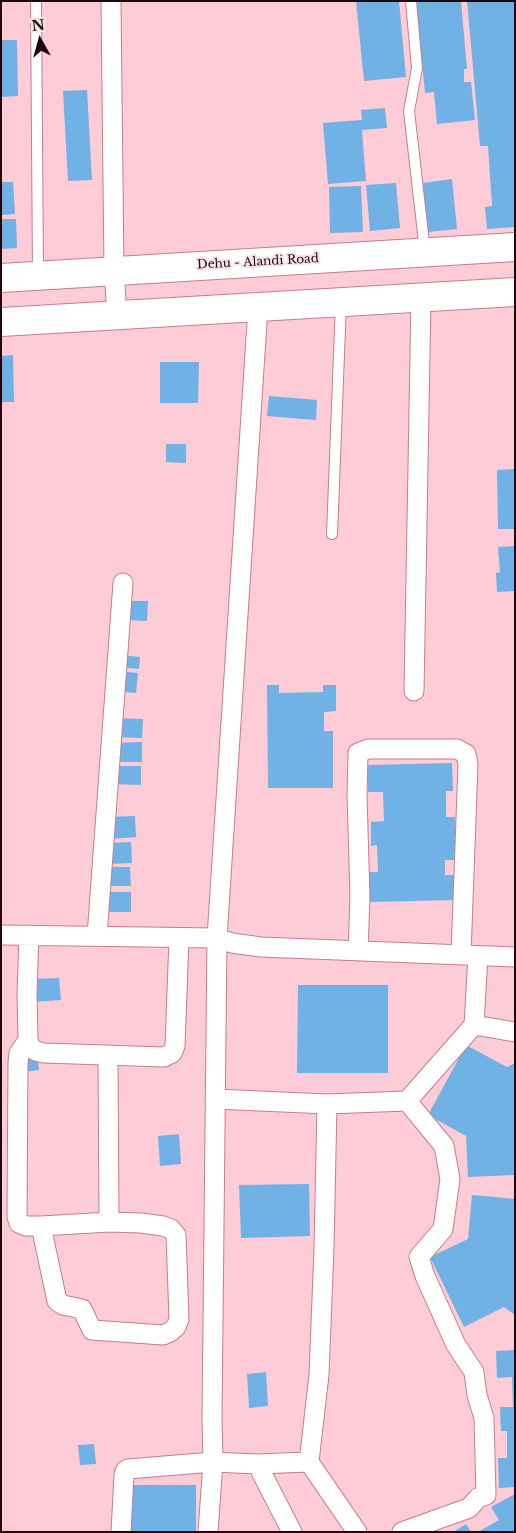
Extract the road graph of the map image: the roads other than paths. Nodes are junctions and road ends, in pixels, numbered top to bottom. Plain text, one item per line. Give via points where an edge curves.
1 (36, 1) edge
2 (111, 1) edge
3 (411, 1) edge
4 (515, 247) edge
5 (425, 252) junction
6 (114, 271) junction
7 (38, 276) junction
8 (1, 278) edge
9 (515, 292) edge
10 (421, 298) junction
11 (341, 303) junction
12 (258, 307) junction
13 (117, 315) junction
14 (1, 322) edge
15 (332, 534) dead end
16 (123, 583) dead end
17 (414, 691) dead end
18 (1, 935) edge
19 (29, 935) junction
20 (97, 936) junction
21 (179, 938) junction
22 (217, 938) junction
23 (358, 951) junction
24 (469, 955) junction
25 (515, 957) edge
26 (474, 1025) junction
27 (515, 1032) edge
28 (28, 1040) junction
29 (108, 1055) junction
30 (215, 1099) junction
31 (407, 1101) junction
32 (327, 1104) junction
33 (109, 1222) junction
34 (41, 1226) junction
35 (213, 1462) junction
36 (309, 1462) junction
37 (257, 1464) junction
38 (121, 1532) edge
39 (208, 1532) edge
40 (292, 1532) edge
41 (357, 1532) edge
42 (402, 1532) edge

1 - 7 lane
2 - 6 street
3 - 5 lane via 417,68 409,111
4 - 5 main road, Dehu - Alandi Road
5 - 6 main road, Dehu - Alandi Road
6 - 7 main road, Dehu - Alandi Road
6 - 13 street
7 - 8 main road, Dehu - Alandi Road
9 - 10 main road
10 - 11 main road
10 - 17 street
11 - 12 main road
11 - 15 lane
12 - 13 main road
12 - 22 street
13 - 14 main road
16 - 20 street
18 - 19 street
19 - 20 street
19 - 28 street
20 - 21 street
21 - 22 street
21 - 29 street via 172,1053 164,1057
22 - 23 street via 261,948
22 - 30 street
23 - 24 street
23 - 24 street via 358,753 368,749 458,749 466,754 468,764
24 - 25 street
24 - 26 street
26 - 27 street
26 - 31 street
28 - 29 street via 36,1051
28 - 34 street via 19,1054 18,1063 17,1217 26,1226
29 - 33 street
30 - 32 street
30 - 35 street
31 - 32 street
31 - 42 street via 444,1146 450,1179 443,1229 419,1257 456,1345 474,1372 476,1395 484,1418 486,1495 469,1508
32 - 36 street via 319,1366
33 - 34 street
33 - 34 street via 163,1226 176,1235 178,1319 170,1332 163,1335 92,1330 82,1309 57,1300
35 - 37 street
35 - 38 street via 126,1471
35 - 39 street
36 - 37 street
36 - 41 street
37 - 40 street

